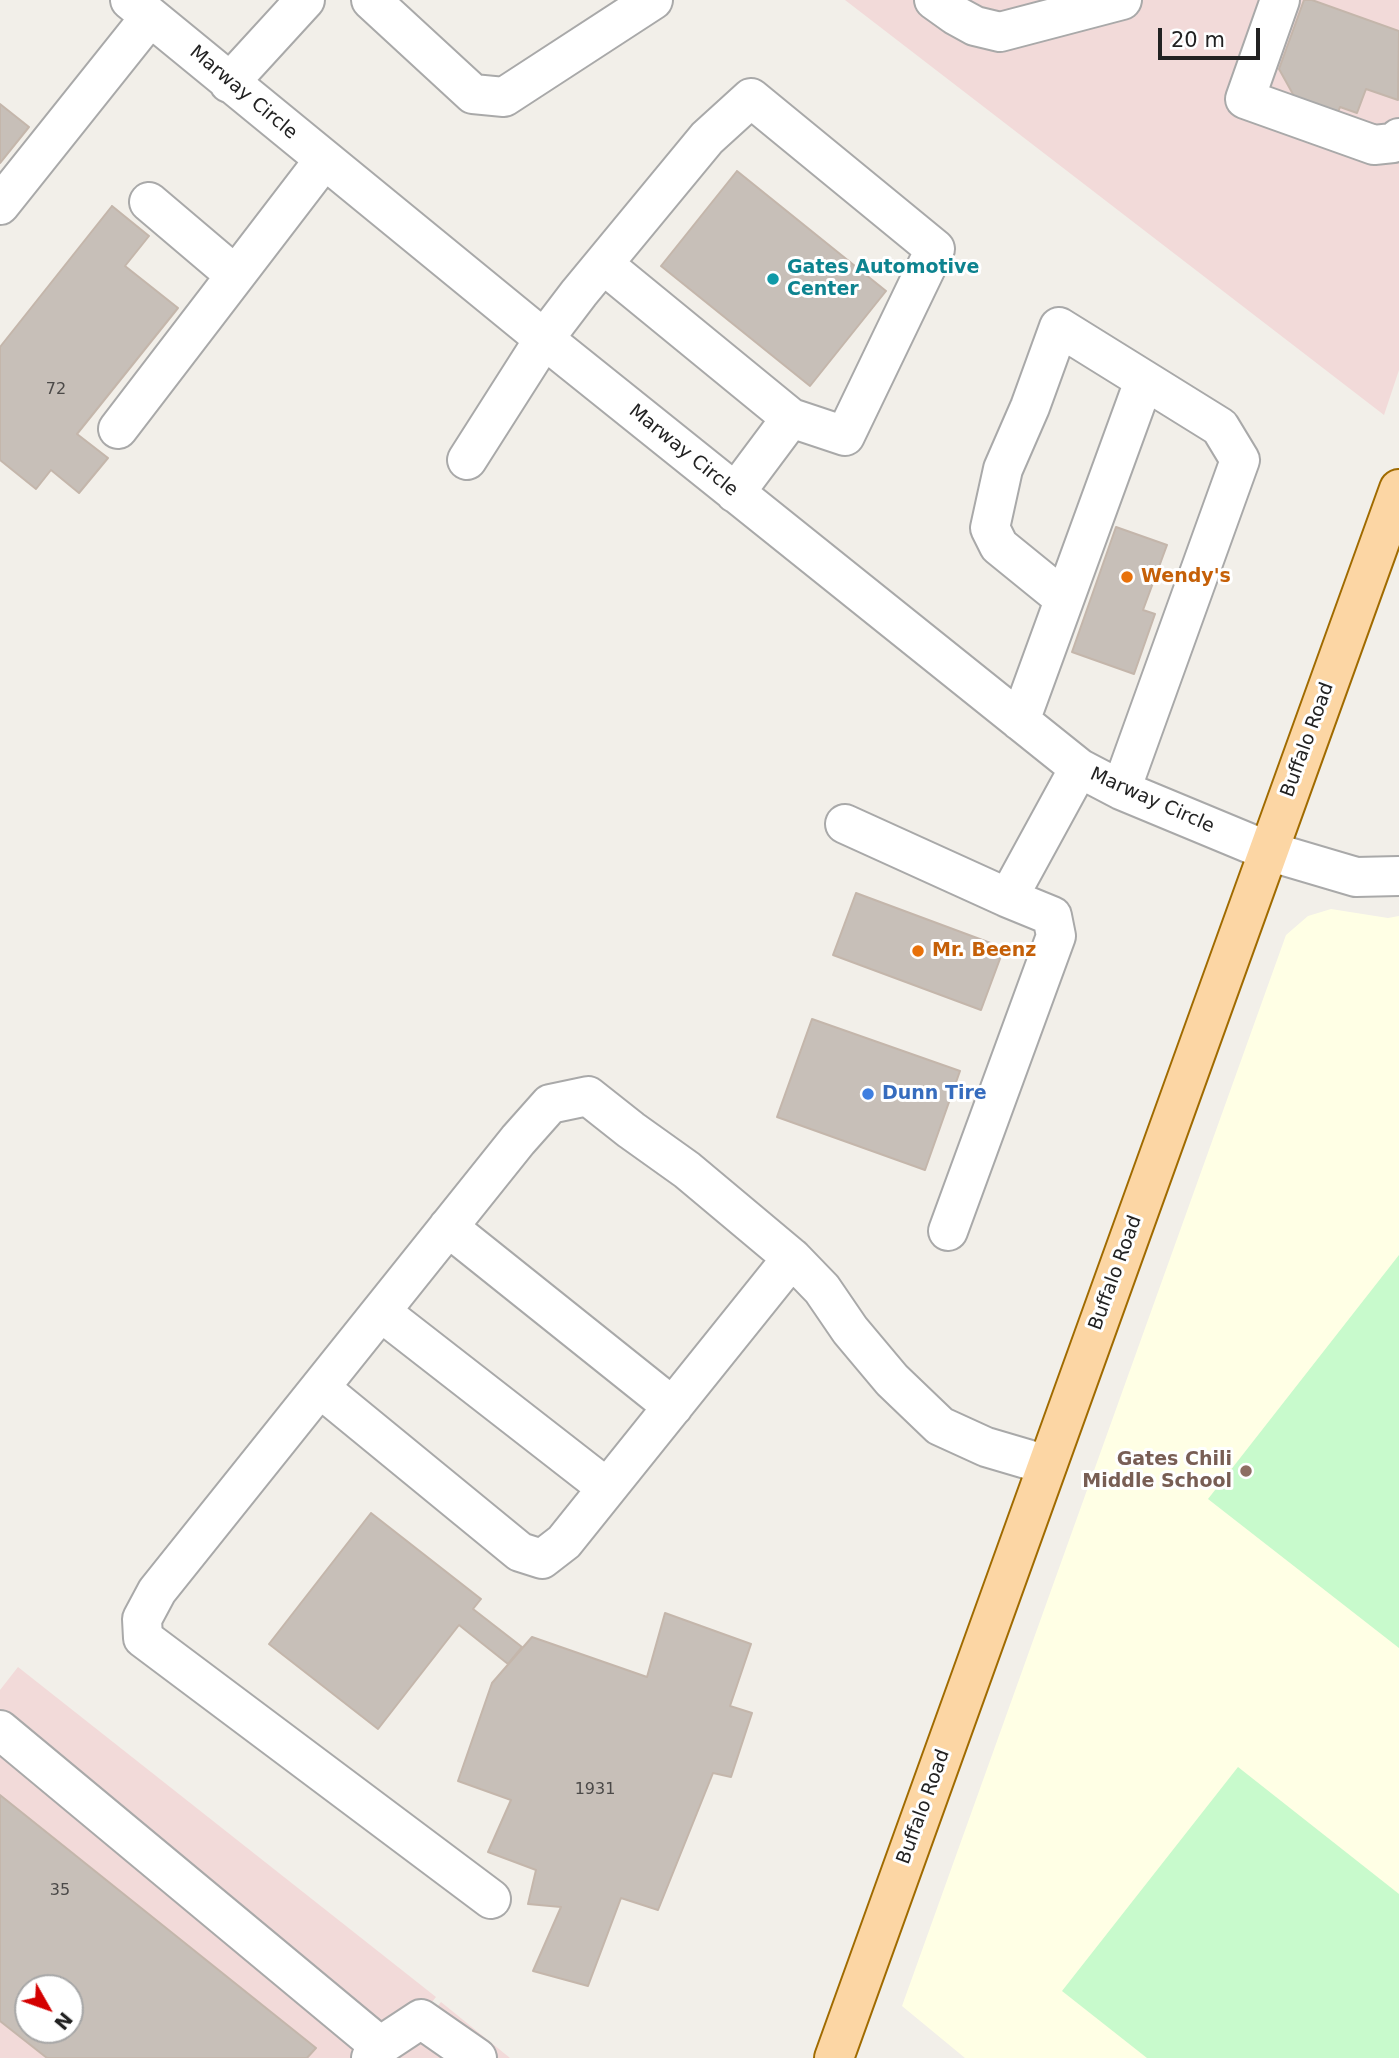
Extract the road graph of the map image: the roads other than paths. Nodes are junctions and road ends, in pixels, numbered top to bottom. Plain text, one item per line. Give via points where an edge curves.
1 (305, 0) edge
2 (371, 0) edge
3 (653, 0) edge
4 (934, 0) edge
5 (1122, 0) edge
6 (1280, 0) edge
7 (140, 8) edge
8 (229, 83) junction
9 (1399, 138) edge
10 (324, 160) junction
11 (149, 202) dead end
12 (0, 205) edge
13 (603, 264) junction
14 (235, 275) junction
15 (544, 339) junction
16 (1144, 381) junction
17 (791, 418) junction
18 (118, 429) dead end
19 (467, 460) dead end
20 (1399, 489) edge
21 (735, 492) junction
22 (1063, 598) junction
23 (1020, 721) junction
24 (1079, 768) junction
25 (1121, 790) junction
26 (845, 824) dead end
27 (1268, 850) junction
28 (1399, 876) edge
29 (1008, 898) junction
30 (448, 1227) junction
31 (948, 1231) dead end
32 (792, 1258) junction
33 (381, 1312) junction
34 (320, 1388) junction
35 (673, 1407) junction
36 (1047, 1465) junction
37 (607, 1488) junction
38 (0, 1730) edge
39 (491, 1899) dead end
40 (376, 2052) edge
41 (477, 2058) edge
42 (834, 2058) edge

1 - 8 street
2 - 3 street via 473,94 504,97
4 - 5 street via 975,26 1000,32
6 - 9 street via 1245,99 1374,145
7 - 8 street, Marway Circle
7 - 12 street
8 - 10 street, Marway Circle
10 - 14 street
10 - 15 street, Marway Circle
11 - 14 street
13 - 15 street
13 - 17 street
13 - 17 street via 707,138 751,98 935,248 845,436
14 - 18 street
15 - 19 street
15 - 21 street, Marway Circle
16 - 22 street
16 - 22 street via 1059,327 1003,468 990,528 999,546
16 - 25 street via 1220,427 1240,460
17 - 21 street
20 - 27 main road, Buffalo Road
21 - 23 street, Marway Circle
22 - 23 street
23 - 24 street, Marway Circle
24 - 25 street, Marway Circle
24 - 29 street
25 - 27 street, Marway Circle
26 - 29 street
27 - 28 street, Marway Circle via 1356,877
27 - 36 main road, Buffalo Road
29 - 31 street via 1052,916 1056,936
30 - 32 street via 550,1104 588,1096 687,1170
30 - 33 street
30 - 35 street
32 - 35 street
32 - 36 street via 822,1289 849,1330 892,1380 940,1426 986,1447
33 - 34 street
33 - 37 street
34 - 37 street via 520,1552 531,1556 542,1559 564,1542
34 - 39 street via 157,1591 142,1619 143,1638
35 - 37 street
36 - 42 main road, Buffalo Road
38 - 40 street
40 - 41 street via 421,2019

